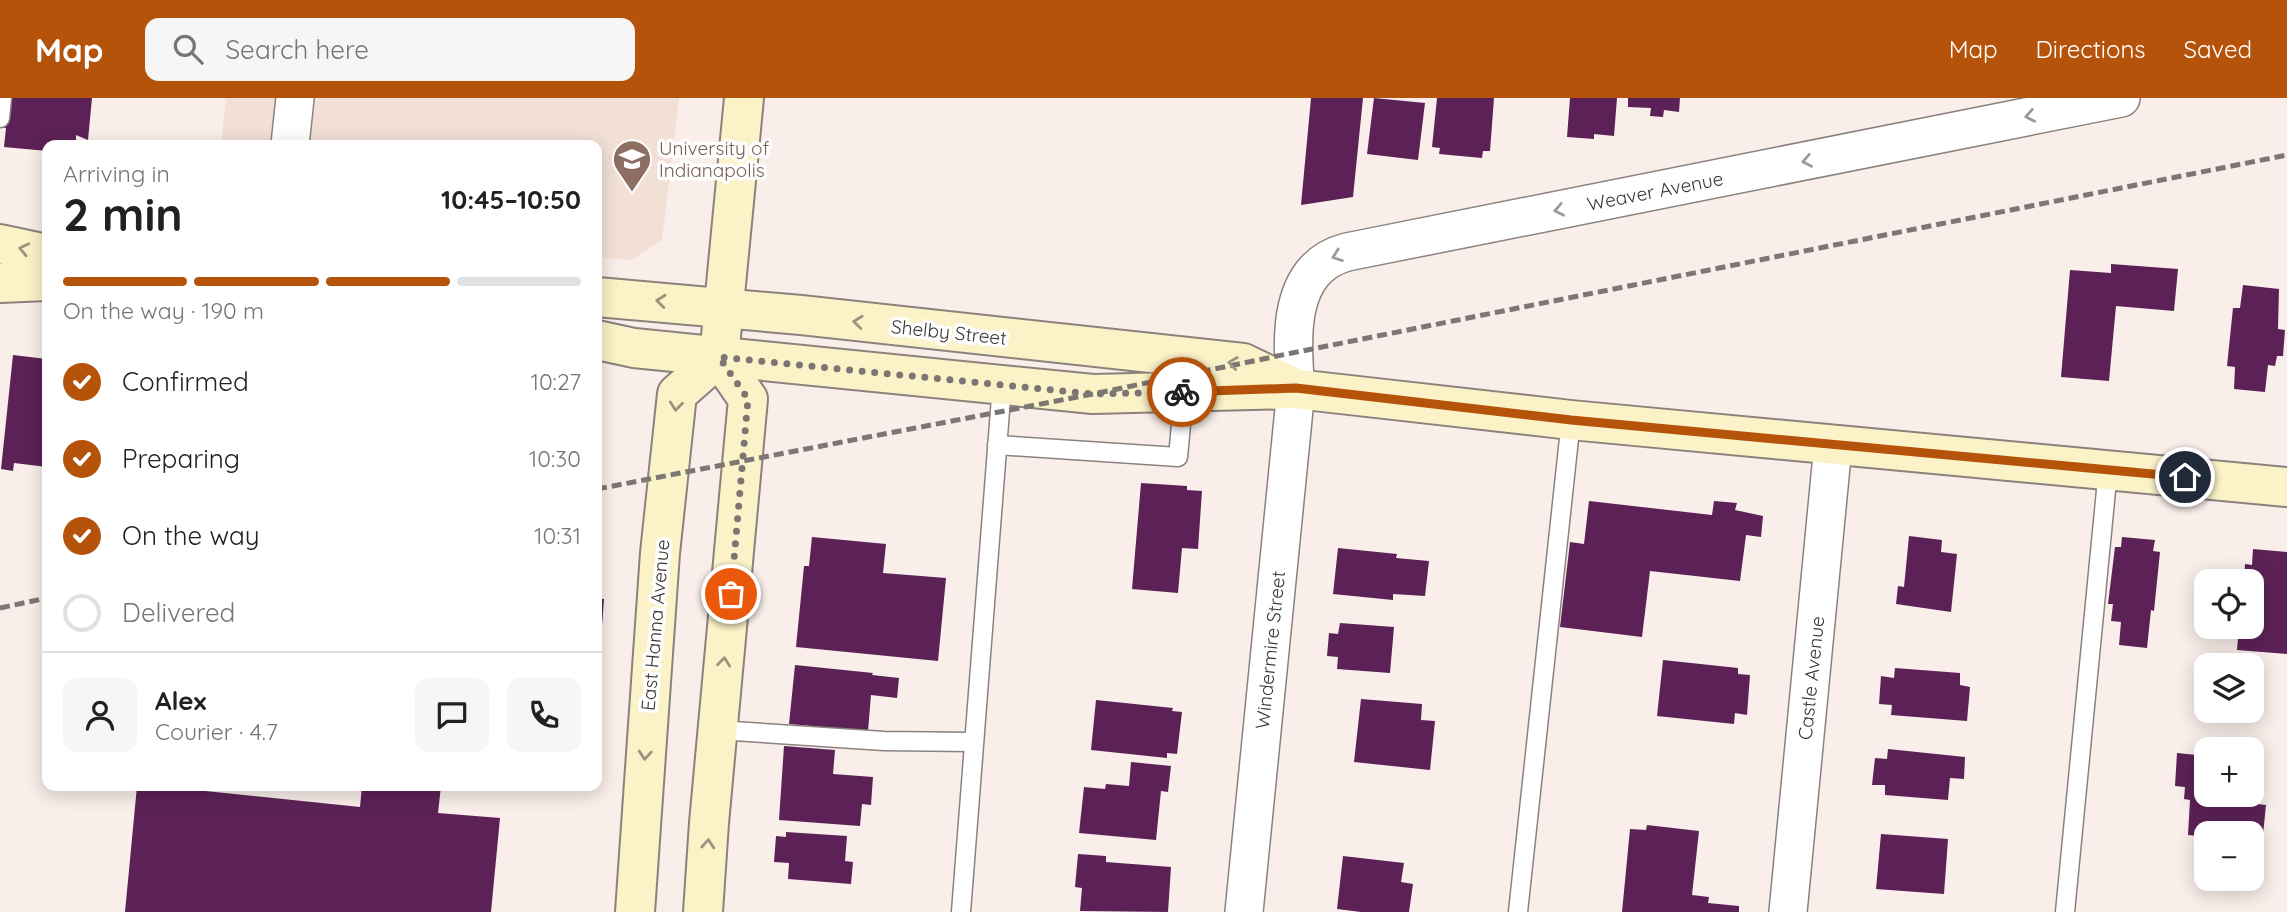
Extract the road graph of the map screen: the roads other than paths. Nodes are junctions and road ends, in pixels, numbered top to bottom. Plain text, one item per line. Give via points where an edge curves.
1 (2, 98) edge
2 (295, 98) edge
3 (744, 98) edge
4 (2121, 98) edge
5 (0, 118) edge
6 (291, 140) edge
7 (0, 244) edge
8 (42, 253) edge
9 (42, 281) edge
10 (0, 283) edge
11 (602, 296) edge
12 (724, 308) junction
13 (602, 341) edge
14 (719, 357) junction
15 (1002, 385) junction
16 (1296, 388) junction
17 (1184, 392) junction
18 (1571, 420) junction
19 (997, 445) junction
20 (1833, 445) junction
21 (2108, 470) junction
22 (2287, 487) edge
23 (718, 730) junction
24 (973, 743) junction
25 (635, 912) edge
26 (703, 912) edge
27 (961, 912) edge
28 (1244, 912) edge
29 (1518, 912) edge
30 (1788, 912) edge
31 (2065, 912) edge

1 - 5 lane
2 - 6 street
3 - 12 main road
4 -> 16 street, Weaver Avenue via 1328,258 1306,282 1298,304 1292,353
8 -> 7 main road
9 - 10 main road
12 -> 11 main road, Shelby Street
12 - 14 main road
16 -> 12 main road, Shelby Street via 1243,363
13 - 14 main road, Shelby Street
14 - 15 main road, Shelby Street
23 -> 14 main road via 748,399
14 -> 25 main road, East Hanna Avenue via 677,394 660,553
15 - 17 main road, Shelby Street via 1093,394
15 - 19 lane
16 - 17 main road, Shelby Street
16 - 18 main road, Shelby Street
16 - 28 street, Windermire Street
17 - 19 lane via 1178,457
18 - 20 main road, Shelby Street
18 - 29 lane
19 - 24 lane
20 - 21 main road, Shelby Street
20 - 30 street, Castle Avenue
21 - 22 main road, Shelby Street
21 - 31 lane
23 - 24 lane
26 -> 23 main road
24 - 27 lane

